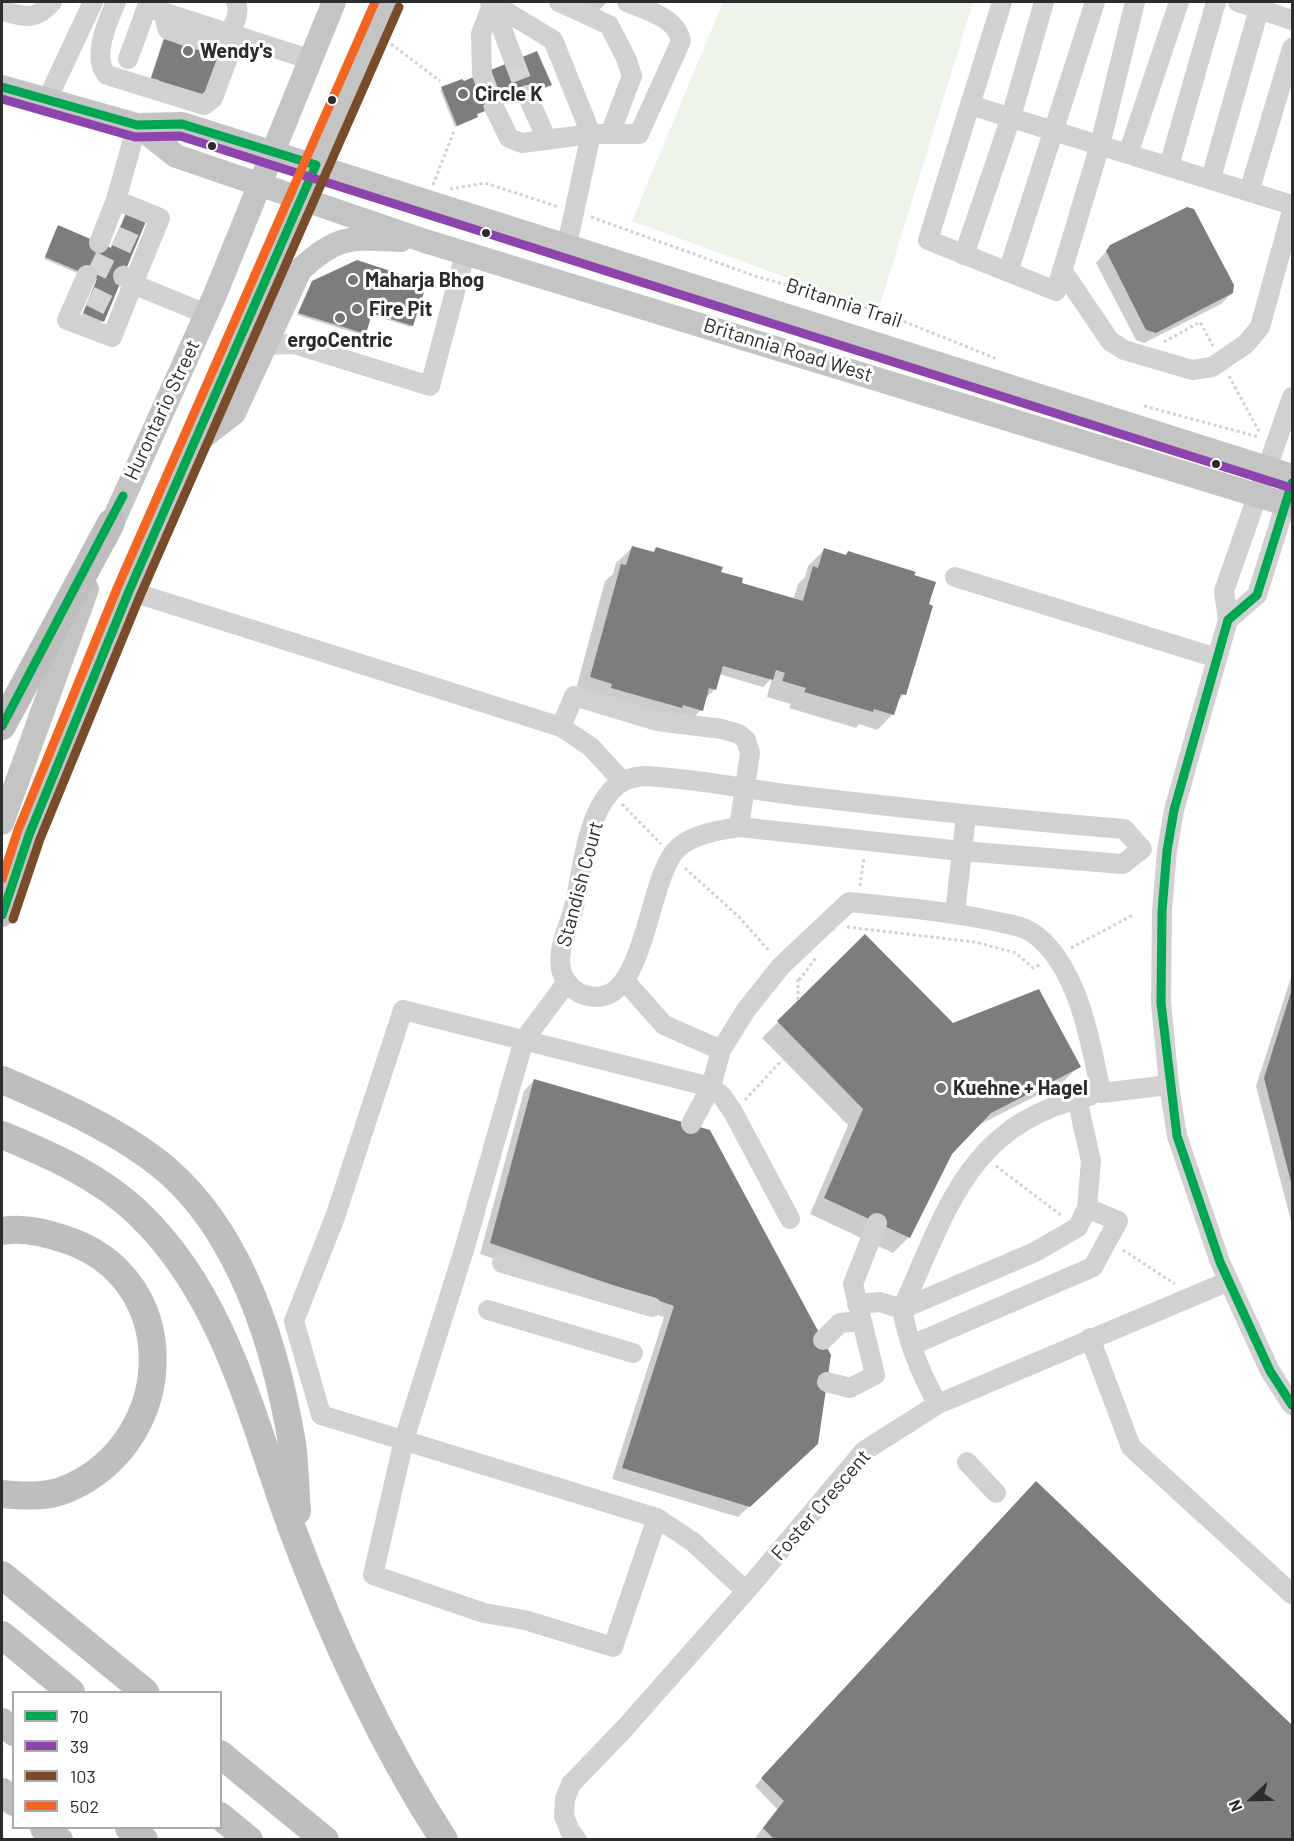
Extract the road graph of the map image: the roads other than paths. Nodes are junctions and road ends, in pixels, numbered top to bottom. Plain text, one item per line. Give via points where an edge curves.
1 (52, 2) edge
2 (93, 2) edge
3 (116, 2) edge
4 (236, 2) edge
5 (334, 2) edge
6 (388, 2) edge
7 (492, 2) edge
8 (559, 2) edge
9 (1002, 2) edge
10 (1044, 2) edge
11 (1095, 2) edge
12 (1135, 2) edge
13 (1179, 2) edge
14 (1216, 2) edge
15 (1238, 2) edge
16 (632, 4) edge
17 (148, 7) edge
18 (1259, 9) junction
19 (2, 11) edge
20 (1293, 20) edge
21 (609, 25) junction
22 (232, 35) junction
23 (1293, 48) edge
24 (128, 59) dead end
25 (309, 59) junction
26 (514, 61) tunnel mouth
27 (482, 74) tunnel mouth
28 (2, 87) edge
29 (527, 95) tunnel mouth
30 (47, 100) junction
31 (970, 105) junction
32 (494, 107) tunnel mouth
33 (1011, 117) junction
34 (137, 125) junction
35 (1055, 131) junction
36 (601, 134) junction
37 (547, 140) junction
38 (1100, 145) junction
39 (1128, 154) junction
40 (294, 158) junction
41 (1169, 166) junction
42 (1211, 178) junction
43 (261, 183) junction
44 (1249, 192) junction
45 (293, 195) junction
46 (116, 200) junction
47 (1292, 203) edge
48 (106, 236) dead end
49 (425, 241) junction
50 (567, 245) junction
51 (465, 254) junction
52 (964, 255) junction
53 (1062, 270) junction
54 (1008, 272) junction
55 (128, 280) junction
56 (85, 287) dead end
57 (206, 314) junction
58 (276, 321) junction
59 (294, 344) junction
60 (266, 345) junction
61 (1293, 397) edge
62 (192, 446) junction
63 (1263, 481) junction
64 (1291, 492) edge
65 (111, 523) junction
66 (955, 577) dead end
67 (129, 591) junction
68 (1228, 620) junction
69 (1217, 658) junction
70 (2, 726) edge
71 (561, 727) junction
72 (616, 786) junction
73 (745, 790) junction
74 (966, 816) junction
75 (2, 823) edge
76 (739, 827) junction
77 (1142, 849) junction
78 (961, 851) junction
79 (1167, 851) junction
80 (955, 913) junction
81 (2, 915) edge
82 (625, 981) junction
83 (567, 982) junction
84 (524, 1040) junction
85 (721, 1050) junction
86 (2, 1080) edge
87 (1168, 1085) junction
88 (711, 1087) junction
89 (1101, 1094) junction
90 (1077, 1099) junction
91 (691, 1124) dead end
92 (2, 1135) edge
93 (1087, 1208) junction
94 (790, 1219) dead end
95 (877, 1223) dead end
96 (2, 1231) edge
97 (502, 1263) dead end
98 (1229, 1281) junction
99 (652, 1308) dead end
100 (903, 1309) junction
101 (488, 1310) dead end
102 (859, 1313) junction
103 (1090, 1338) junction
104 (823, 1341) dead end
105 (912, 1346) junction
106 (633, 1353) dead end
107 (827, 1382) dead end
108 (938, 1404) junction
109 (1293, 1405) edge
110 (404, 1440) junction
111 (967, 1462) dead end
112 (996, 1493) dead end
113 (2, 1494) edge
114 (657, 1518) junction
115 (299, 1546) junction
116 (2, 1575) edge
117 (746, 1592) junction
118 (1293, 1594) edge
119 (2, 1635) edge
120 (70, 1691) edge
121 (144, 1691) edge
122 (222, 1756) edge
123 (222, 1818) edge
124 (46, 1829) edge
125 (132, 1829) edge
126 (59, 1839) edge
127 (144, 1839) edge
128 (249, 1839) edge
129 (325, 1839) edge
130 (444, 1839) edge
131 (577, 1839) edge

1 - 19 street via 31,17
2 - 30 street
3 - 22 street via 100,58 107,75 204,105 213,98
4 - 22 street
5 - 25 main road, Hurontario Street
6 - 40 main road, Hurontario Street via 375,32
7 - 26 street
7 - 27 street via 481,33
7 - 36 street via 553,40
8 - 21 street
9 - 31 street
10 - 33 street
11 - 35 street
12 - 38 street
13 - 39 street
14 - 41 street
15 - 18 street
16 - 21 street
16 - 36 street via 672,23 681,42 639,134
17 - 22 street via 168,30 215,43
17 - 24 street
18 - 20 street
18 - 42 street
21 - 36 street via 632,76
22 - 25 street
23 - 44 street
25 - 40 main road, Hurontario Street
28 - 30 main road
29 - 37 street
30 - 34 main road
31 - 33 street
31 - 52 street via 928,240
32 - 37 street via 509,138 522,143
33 - 35 street
33 - 52 street
34 - 40 main road, Britannia Road West via 182,124
34 - 43 main road, Britannia Road West via 176,156
34 - 46 street
35 - 38 street
35 - 54 street
36 - 37 street
36 - 50 street
38 - 39 street
38 - 53 street
39 - 41 street
40 - 43 main road, Hurontario Street
40 - 45 main road, Hurontario Street
40 - 50 main road, Britannia Road West
41 - 42 street
42 - 44 street
43 - 45 main road, Britannia Road West
43 - 57 main road, Hurontario Street
44 - 47 street
45 - 49 main road, Britannia Road West
45 - 62 main road, Hurontario Street
46 - 48 street
46 - 55 street via 160,218
47 - 53 street via 1260,327 1246,344 1212,367 1192,370 1124,350 1110,340
49 - 51 main road, Britannia Road West
49 - 58 main road via 350,240 332,244 300,270
50 - 63 main road, Britannia Road West
51 - 59 street via 430,386
51 - 63 main road, Britannia Road West
52 - 54 street
53 - 54 street via 1056,291
55 - 56 street via 116,309 112,337 67,320
55 - 57 street
57 - 65 main road, Hurontario Street
58 - 59 street
58 - 60 main road
59 - 60 street
60 - 62 main road via 234,413
61 - 63 street
62 - 67 main road, Hurontario Street
63 - 64 main road, Britannia Road West
63 - 68 street via 1224,591
64 - 68 street via 1257,595
65 - 70 highway
65 - 75 main road, Hurontario Street
66 - 69 street
67 - 71 street
67 - 81 main road, Hurontario Street via 28,835
68 - 69 street
69 - 79 street via 1174,810
71 - 72 street via 591,747
71 - 73 street via 574,696 657,721 732,731 749,747
72 - 73 street via 644,776
72 - 83 street, Standish Court via 596,818 560,951
73 - 74 street
73 - 76 street
74 - 77 street via 1124,830
74 - 78 street
76 - 78 street
76 - 82 street via 691,839 671,855
77 - 78 street via 1123,864
77 - 79 street
78 - 80 street
79 - 87 street via 1161,1003
80 - 85 street via 849,902 781,966
80 - 89 street via 1025,928 1047,945 1085,1016
82 - 83 street via 600,997 582,994
82 - 85 street via 664,1025
83 - 84 street
84 - 88 street
84 - 110 street
84 - 110 street via 403,1010 335,1217 294,1321 321,1415
85 - 88 street
86 - 115 highway via 64,1107 143,1153 167,1171 213,1220 234,1255 256,1309 276,1378 292,1444
87 - 89 street
87 - 98 street via 1177,1136
88 - 91 street
88 - 94 street via 733,1112
89 - 90 street
90 - 93 street via 1091,1161
90 - 100 street via 1039,1112 1009,1129 968,1173 955,1193
92 - 115 highway via 98,1180 138,1214 174,1254 212,1314
93 - 100 street via 1078,1227 1035,1252
93 - 105 street via 1118,1221 1093,1267
95 - 102 street via 853,1284
96 - 113 highway via 42,1232 77,1243 104,1259 125,1280 141,1306 152,1340 155,1370 148,1401 120,1454 68,1489 31,1496
97 - 99 street
98 - 103 street, Foster Crescent
98 - 109 street via 1270,1371
100 - 102 street via 880,1302
100 - 105 street
101 - 106 street
102 - 104 street via 840,1323
102 - 107 street via 874,1375 850,1388
103 - 108 street, Foster Crescent
103 - 118 street via 1131,1447
105 - 108 street
108 - 117 street, Foster Crescent via 864,1451
110 - 114 street
110 - 114 street via 373,1575 483,1613 525,1620 613,1647
111 - 112 street
114 - 117 street via 693,1542
115 - 130 highway via 341,1652 375,1721
116 - 121 highway
117 - 131 street, Foster Crescent via 571,1784 564,1816
119 - 120 highway
122 - 129 highway
123 - 128 highway
124 - 126 highway
125 - 127 highway

